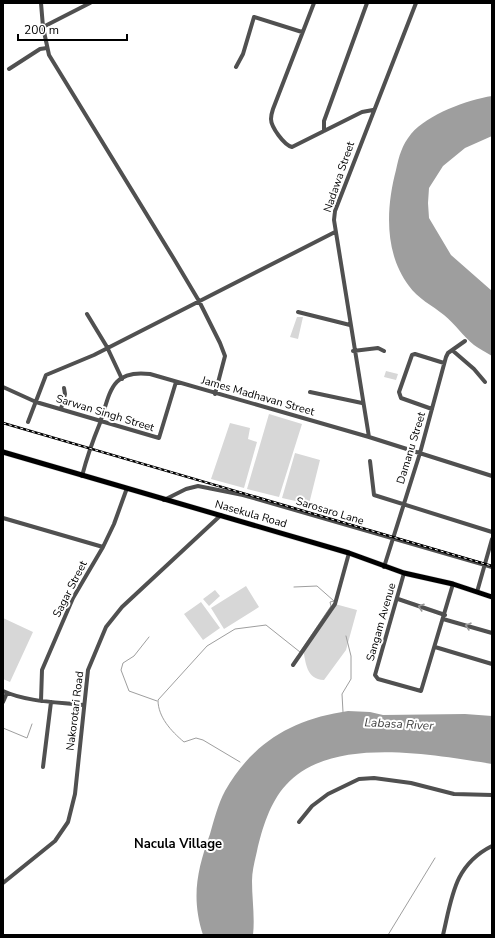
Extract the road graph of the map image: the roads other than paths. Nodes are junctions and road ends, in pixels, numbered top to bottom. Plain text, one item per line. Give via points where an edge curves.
1 (41, 3) edge
2 (90, 3) edge
3 (314, 3) edge
4 (367, 3) edge
5 (416, 3) edge
6 (43, 27) junction
7 (302, 32) junction
8 (47, 48) junction
9 (236, 66) dead end
10 (9, 69) dead end
11 (373, 110) junction
12 (324, 131) junction
13 (335, 232) junction
14 (199, 301) junction
15 (298, 312) dead end
16 (87, 314) dead end
17 (350, 324) junction
18 (465, 341) dead end
19 (107, 347) junction
20 (452, 350) junction
21 (354, 351) junction
22 (384, 351) dead end
23 (444, 363) junction
24 (122, 379) junction
25 (176, 382) junction
26 (485, 382) dead end
27 (3, 388) edge
28 (64, 388) dead end
29 (310, 392) dead end
30 (215, 394) junction
31 (36, 402) junction
32 (362, 402) junction
33 (61, 409) junction
34 (432, 409) junction
35 (100, 421) junction
36 (28, 422) dead end
37 (369, 437) junction
38 (3, 452) edge
39 (420, 453) junction
40 (370, 461) dead end
41 (82, 476) junction
42 (492, 476) edge
43 (127, 488) junction
44 (164, 500) junction
45 (403, 504) junction
46 (221, 515) junction
47 (3, 518) edge
48 (492, 532) edge
49 (492, 539) edge
50 (393, 540) junction
51 (103, 547) junction
52 (349, 553) junction
53 (486, 558) junction
54 (492, 560) edge
55 (484, 565) junction
56 (384, 567) junction
57 (492, 567) edge
58 (404, 573) junction
59 (453, 584) junction
60 (477, 592) junction
61 (492, 597) edge
62 (398, 599) junction
63 (444, 617) junction
64 (492, 633) edge
65 (435, 647) junction
66 (492, 664) edge
67 (293, 665) dead end
68 (5, 692) edge
69 (42, 701) junction
70 (3, 702) edge
71 (51, 702) junction
72 (83, 705) junction
73 (43, 767) dead end
74 (492, 794) edge
75 (299, 822) dead end
76 (492, 846) edge
77 (3, 883) edge
78 (443, 935) edge

1 - 6 street
2 - 6 street
3 - 7 street
4 - 12 street via 324,121
5 - 11 street, Nadawa Street
6 - 8 street
7 - 9 street via 254,17 243,54
7 - 12 street via 273,109 271,121 287,146 292,147
8 - 10 street via 40,49
8 - 14 street
11 - 12 street via 362,112
11 - 13 street, Nadawa Street via 335,211
13 - 14 street
13 - 17 street, Nadawa Street
14 - 19 street
14 - 30 street via 225,356
15 - 17 street
16 - 19 street
17 - 21 street, Nadawa Street
18 - 20 street, Damanu Street
19 - 24 street
19 - 31 street via 88,358 46,375
20 - 23 street, Damanu Street
20 - 26 street
21 - 22 street via 378,348
21 - 32 street, Nadawa Street
23 - 34 street, Damanu Street
23 - 34 street via 412,355 399,392 402,398
24 - 25 street, James Madhavan Street via 139,373
24 - 35 street, James Madhavan Street via 107,395
25 - 30 street, James Madhavan Street
25 - 35 street, Sarwan Singh Street via 159,438
27 - 31 street, Sarwan Singh Street
28 - 33 street
29 - 32 street
30 - 37 street, James Madhavan Street
31 - 33 street, Sarwan Singh Street
31 - 36 street
32 - 37 street, Nadawa Street
33 - 35 street, Sarwan Singh Street
34 - 39 street, Damanu Street
35 - 41 street, James Madhavan Street
37 - 39 street, James Madhavan Street
38 - 41 main road, Nasekula Road
39 - 42 street, James Madhavan Street
39 - 45 street, Damanu Street
40 - 45 street via 374,495
41 - 43 main road, Nasekula Road
43 - 44 main road, Nasekula Road
43 - 51 street, Sagar Street
44 - 46 main road, Nasekula Road
44 - 50 street, Sarosaro Lane via 198,486 243,495
45 - 48 street
45 - 50 street, Damanu Street
46 - 52 main road, Nasekula Road
46 - 72 street, Nakorotari Road via 112,617 88,670
47 - 51 street
49 - 53 street
50 - 55 street, Sarosaro Lane
50 - 56 street, Damanu Street
51 - 69 street, Sagar Street via 73,598 42,670
52 - 56 main road, Nasekula Road
52 - 67 street via 335,604
53 - 54 street
53 - 55 street
55 - 57 street, Sarosaro Lane
55 - 60 street
56 - 58 main road, Nasekula Road
58 - 59 main road, Nasekula Road
58 - 62 street, Sangam Avenue
59 - 60 main road, Nasekula Road
59 - 63 street
60 - 61 main road, Nasekula Road
63 -> 62 street
62 - 65 street, Sangam Avenue via 375,676 421,691
64 -> 63 street
63 - 65 street
65 - 66 street
68 - 69 street
68 - 70 street
69 - 71 street
71 - 72 street
71 - 73 street
72 - 77 street, Nakorotari Road via 75,794 68,822 55,841
74 - 75 street via 454,794 411,783 374,778 359,779 328,794 312,806
76 - 78 street via 472,858 455,886

